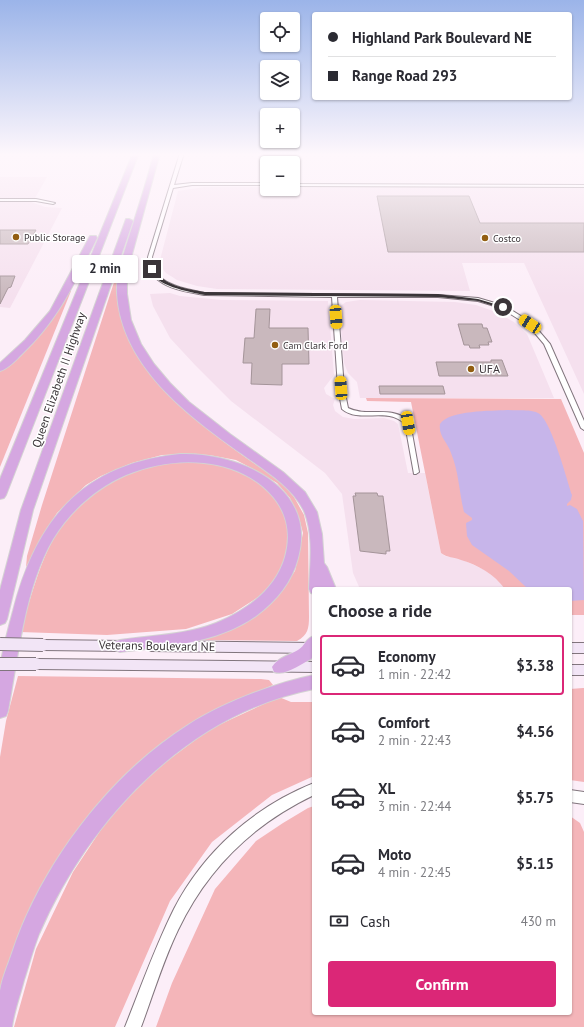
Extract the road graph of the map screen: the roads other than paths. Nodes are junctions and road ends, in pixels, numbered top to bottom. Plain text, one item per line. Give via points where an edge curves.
1 (41, 201) edge
2 (113, 201) edge
3 (115, 201) edge
4 (136, 201) edge
5 (143, 201) edge
6 (168, 201) edge
7 (53, 203) dead end
8 (334, 295) junction
9 (0, 368) edge
10 (584, 428) edge
11 (416, 472) dead end
12 (0, 495) edge
13 (316, 547) junction
14 (316, 587) edge
15 (328, 587) edge
16 (0, 619) edge
17 (0, 644) edge
18 (120, 646) junction
19 (312, 646) edge
20 (312, 647) edge
21 (572, 648) edge
22 (584, 648) edge
23 (0, 664) edge
24 (280, 667) junction
25 (312, 667) edge
26 (572, 670) edge
27 (584, 670) edge
28 (312, 683) edge
29 (0, 711) edge
30 (312, 790) edge
31 (572, 796) edge
32 (584, 798) edge
33 (1, 1027) edge
34 (133, 1027) edge

1 - 7 street
2 - 9 highway via 54,312 34,336
3 - 12 highway, Queen Elizabeth II Highway
4 - 16 highway, Queen Elizabeth II Highway via 27,510
5 - 13 highway via 126,262 123,301 131,332 140,352 170,390 201,418 291,485 311,513
6 - 8 street via 150,263 153,272 168,284 205,294
8 - 10 street via 459,297 491,303 513,313 530,324 547,344
8 - 11 street via 345,409 351,413 395,414 404,417 408,423
13 - 14 highway
13 - 15 highway
17 - 18 main road, Veterans Boulevard NE, bridge
18 - 19 main road, Veterans Boulevard NE
18 - 29 highway via 184,637 220,628 249,613 269,597 286,576 294,555 296,532 290,509 278,492 265,480 244,469 206,459 188,458 134,467 109,477 86,492 61,518 38,556 18,620
20 - 24 highway via 306,654
21 - 22 main road
23 - 24 main road, Veterans Boulevard NE, bridge
24 - 25 main road, Veterans Boulevard NE
26 - 27 main road
28 - 33 highway via 280,691 233,709 194,731 153,761 114,801 65,864 31,929
30 - 34 street via 274,808 254,822 207,869 180,911
31 - 32 street

